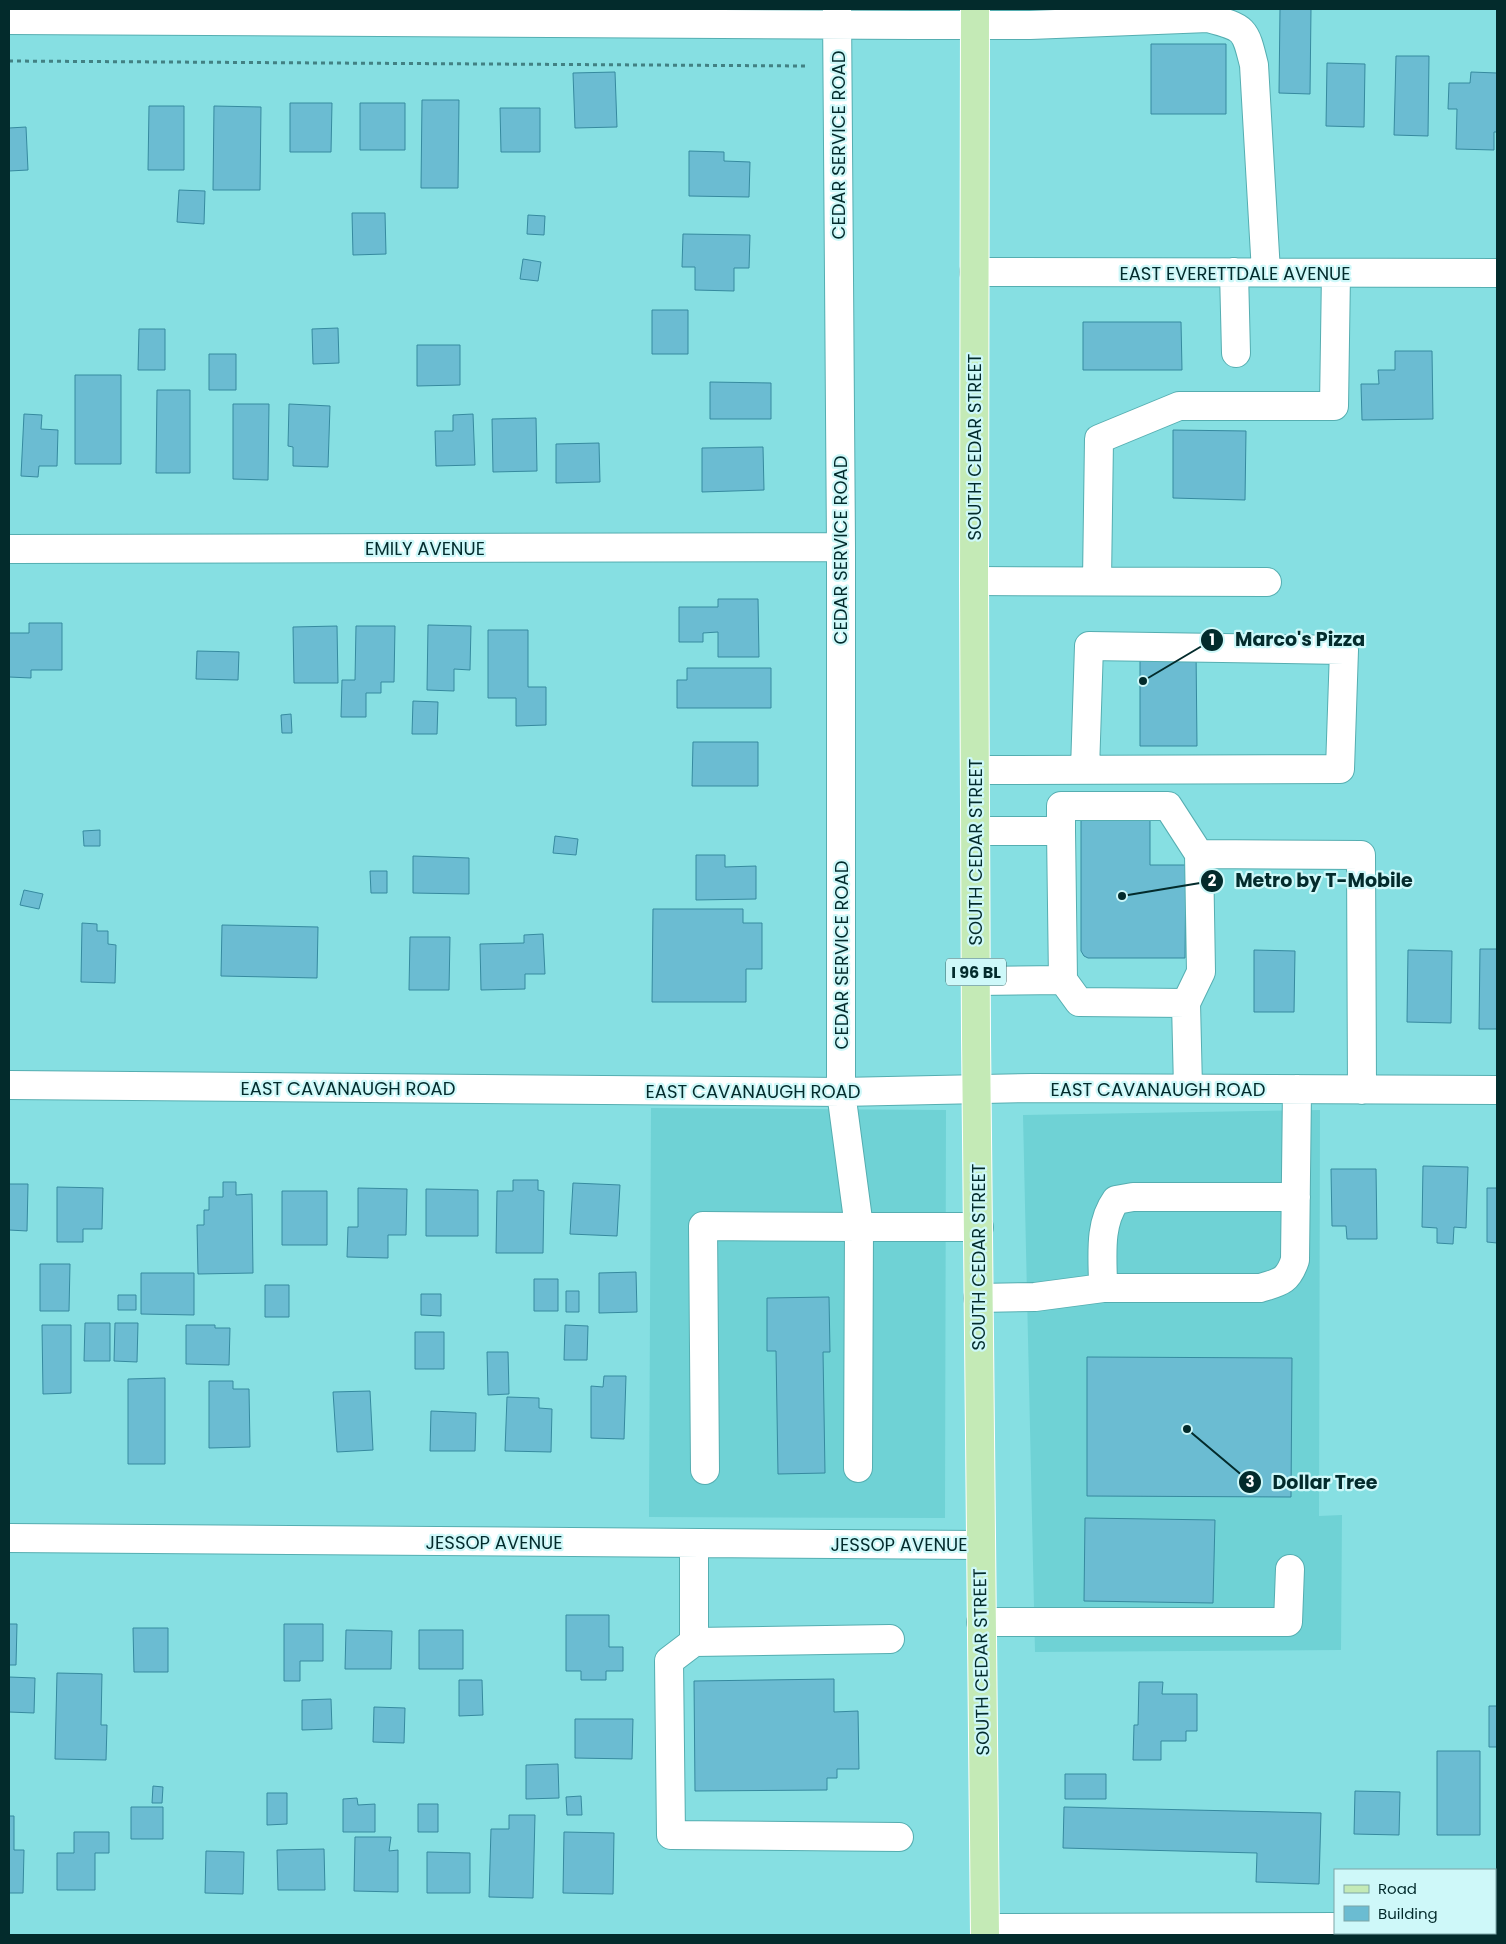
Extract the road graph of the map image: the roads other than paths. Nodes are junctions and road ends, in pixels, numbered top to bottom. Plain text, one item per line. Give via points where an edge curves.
1 (607, 16) edge
2 (837, 16) edge
3 (975, 16) edge
4 (9, 20) edge
5 (974, 272) junction
6 (1234, 272) junction
7 (1266, 272) junction
8 (1336, 273) junction
9 (1497, 273) edge
10 (1236, 353) dead end
11 (841, 547) junction
12 (9, 549) edge
13 (974, 581) junction
14 (1097, 581) junction
15 (1267, 582) dead end
16 (974, 770) junction
17 (1085, 770) junction
18 (975, 831) junction
19 (1061, 831) junction
20 (1199, 854) junction
21 (1063, 980) junction
22 (976, 981) junction
23 (1186, 1003) junction
24 (9, 1085) edge
25 (1188, 1088) junction
26 (1297, 1089) junction
27 (977, 1090) junction
28 (1362, 1090) junction
29 (1497, 1090) edge
30 (841, 1092) junction
31 (1296, 1197) junction
32 (859, 1227) junction
33 (979, 1227) junction
34 (1103, 1288) junction
35 (978, 1298) junction
36 (858, 1468) dead end
37 (705, 1470) dead end
38 (9, 1538) edge
39 (694, 1543) junction
40 (980, 1545) junction
41 (1290, 1569) dead end
42 (981, 1622) junction
43 (890, 1639) dead end
44 (694, 1642) junction
45 (899, 1837) dead end
46 (1334, 1927) edge
47 (985, 1931) edge
48 (1109, 1931) edge

1 - 2 street
1 - 4 street
2 - 3 street via 914,26
2 - 11 street, CEDAR SERVICE ROAD
3 - 5 main road, SOUTH CEDAR STREET / I 96 BL
3 - 7 street via 1030,25 1208,18 1235,26 1248,38 1254,65
5 - 6 street, EAST EVERETTDALE AVENUE
5 - 13 main road, SOUTH CEDAR STREET / I 96 BL
6 - 7 street, EAST EVERETTDALE AVENUE
6 - 10 street
7 - 8 street, EAST EVERETTDALE AVENUE
8 - 9 street, EAST EVERETTDALE AVENUE
8 - 14 street via 1334,406 1179,406 1099,440
11 - 12 street, EMILY AVENUE
11 - 30 street, CEDAR SERVICE ROAD
13 - 14 street
13 - 16 main road, SOUTH CEDAR STREET / I 96 BL
14 - 15 street
16 - 17 street
16 - 18 main road, SOUTH CEDAR STREET / I 96 BL
17 - 17 street via 1340,769 1344,650 1089,646
18 - 19 street
18 - 22 main road, SOUTH CEDAR STREET / I 96 BL
19 - 20 street via 1061,806 1168,806
19 - 21 street
20 - 23 street via 1200,972
20 - 28 street via 1361,855
21 - 22 street
21 - 23 street via 1079,1002
22 - 27 main road, SOUTH CEDAR STREET / I 96 BL
23 - 25 street
24 - 30 street, EAST CAVANAUGH ROAD
25 - 26 street, EAST CAVANAUGH ROAD
25 - 27 street, EAST CAVANAUGH ROAD
26 - 28 street, EAST CAVANAUGH ROAD
26 - 31 street
27 - 30 street, EAST CAVANAUGH ROAD
27 - 33 main road, SOUTH CEDAR STREET / I 96 BL
28 - 29 street, EAST CAVANAUGH ROAD
30 - 32 street, CEDAR SERVICE ROAD
31 - 34 street via 1295,1260 1290,1274 1280,1283 1260,1288
31 - 34 street via 1133,1197 1116,1200 1104,1224
32 - 33 street
32 - 36 street, CEDAR SERVICE ROAD
32 - 37 street via 703,1226
33 - 35 main road, SOUTH CEDAR STREET / I 96 BL
34 - 35 street via 1035,1296
35 - 40 main road, SOUTH CEDAR STREET / I 96 BL
38 - 39 street, JESSOP AVENUE
39 - 40 street, JESSOP AVENUE
39 - 44 street
40 - 42 main road, SOUTH CEDAR STREET / I 96 BL
41 - 42 street via 1288,1622
42 - 47 main road, SOUTH CEDAR STREET / I 96 BL
43 - 44 street
44 - 45 street via 669,1661 671,1835
46 - 48 street
47 - 48 street

